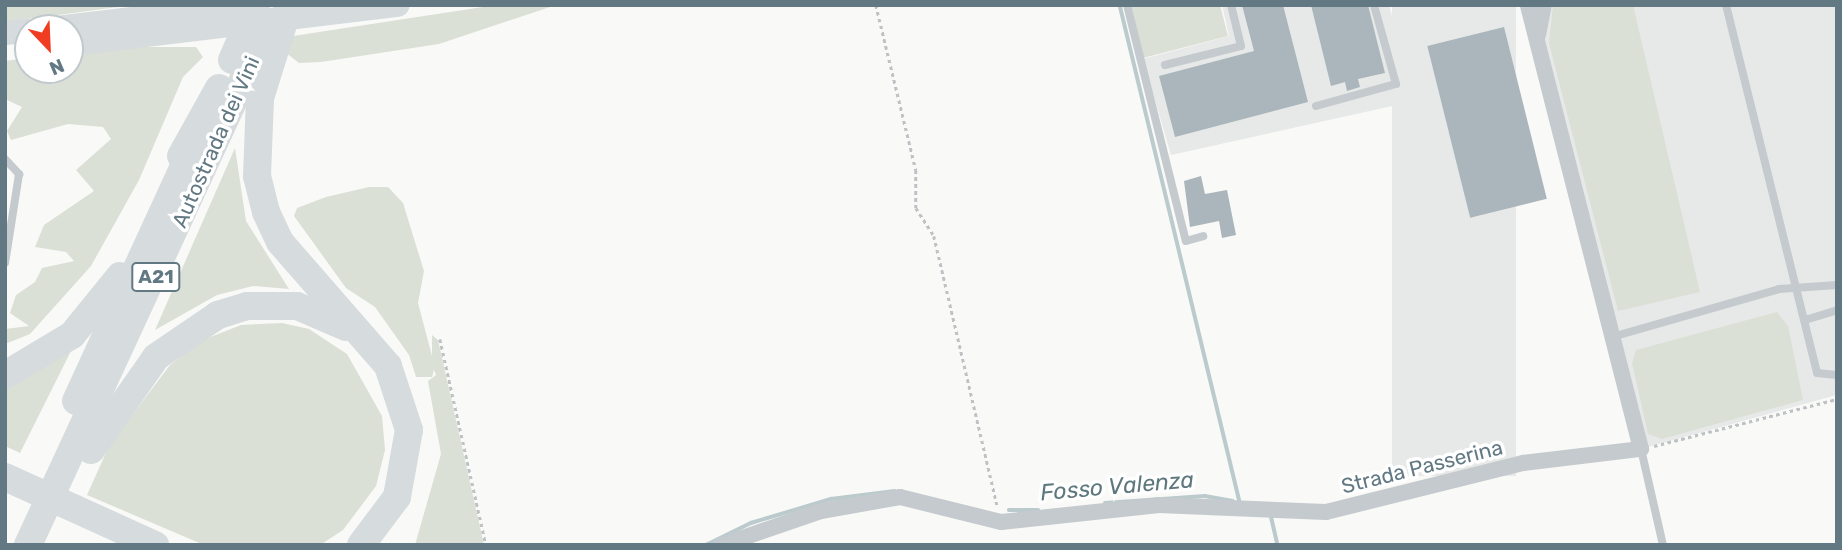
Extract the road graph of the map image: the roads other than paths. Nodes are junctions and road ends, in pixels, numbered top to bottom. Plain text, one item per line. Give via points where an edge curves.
1 (248, 5) edge
2 (257, 5) edge
3 (277, 5) edge
4 (289, 5) edge
5 (398, 5) edge
6 (1127, 5) edge
7 (1231, 5) edge
8 (1374, 5) edge
9 (1528, 5) edge
10 (1544, 5) edge
11 (1726, 5) edge
12 (84, 25) edge
13 (1538, 41) junction
14 (84, 43) edge
15 (1165, 65) dead end
16 (219, 89) junction
17 (1316, 106) dead end
18 (5, 159) edge
19 (1203, 236) dead end
20 (5, 263) edge
21 (1837, 285) edge
22 (1798, 289) junction
23 (1837, 310) edge
24 (1805, 320) junction
25 (1612, 337) junction
26 (376, 350) junction
27 (5, 375) edge
28 (1837, 375) edge
29 (1641, 449) junction
30 (10, 479) edge
31 (740, 541) edge
32 (10, 545) edge
33 (28, 545) edge
34 (43, 545) edge
35 (155, 545) edge
36 (361, 545) edge
37 (722, 545) edge
38 (1663, 545) edge

1 - 12 main road
2 - 16 highway, Autostrada dei Vini / A21
3 - 33 highway, Autostrada dei Vini / A21
4 - 26 highway via 260,98 260,188 280,242
5 - 14 main road
6 - 19 lane via 1186,241
7 - 15 lane via 1241,46
8 - 17 lane via 1396,84
9 - 13 street
10 - 13 street
11 - 22 lane
13 - 25 street
16 - 27 highway via 127,268 72,335
16 - 32 highway, Autostrada dei Vini / A21
18 - 20 lane via 19,174
21 - 22 lane
22 - 24 lane
22 - 25 lane
23 - 24 lane
24 - 28 lane via 1817,373
25 - 29 street
26 - 34 highway via 323,313 298,306 247,306 191,330 131,386
26 - 36 highway via 406,410 409,457 397,497
29 - 31 street, Strada Passerina via 1523,463 1326,512 1159,505 1001,522 900,497 863,500
29 - 38 lane
30 - 35 highway
31 - 37 street, Strada Passerina

